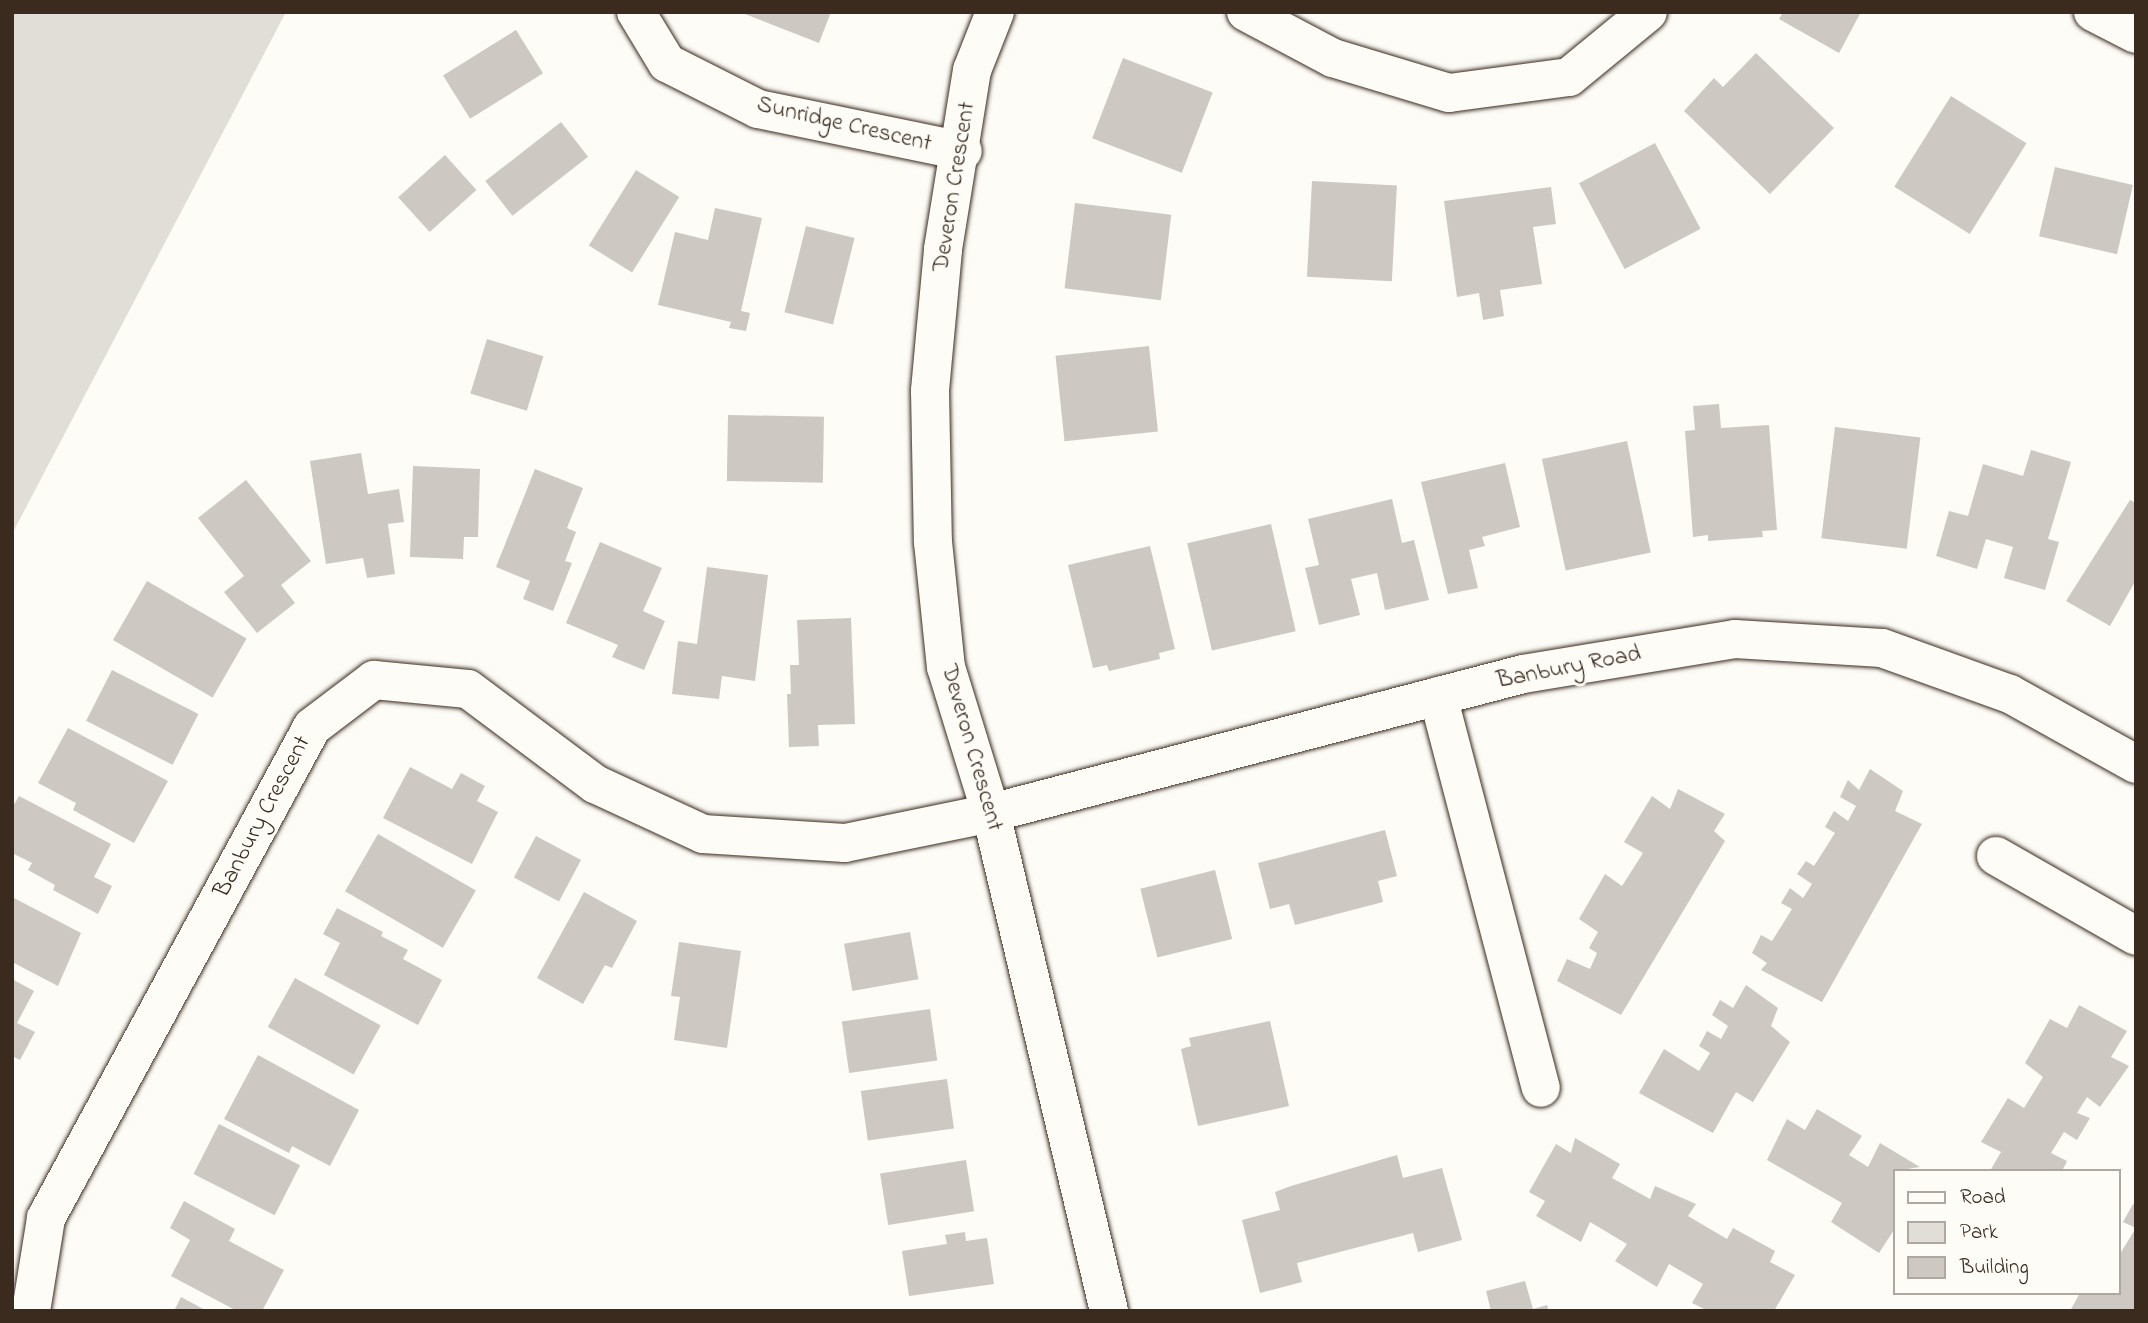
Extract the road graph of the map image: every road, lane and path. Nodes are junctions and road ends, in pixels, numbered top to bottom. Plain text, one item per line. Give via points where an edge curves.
1 (636, 12) edge
2 (995, 12) edge
3 (1246, 12) edge
4 (1648, 12) edge
5 (2093, 12) edge
6 (2136, 34) edge
7 (963, 151) junction
8 (1438, 696) junction
9 (2136, 764) edge
10 (991, 813) junction
11 (1996, 856) dead end
12 (2136, 936) edge
13 (1541, 1088) dead end
14 (30, 1311) edge
15 (1109, 1311) edge

1 - 7 street, Sunridge Crescent via 667,63 758,109
2 - 7 street, Deveron Crescent via 972,70
3 - 4 street via 1333,58 1449,93 1569,77
5 - 6 street
7 - 10 street, Deveron Crescent via 943,250 930,391 933,542 946,667
8 - 9 street, Banbury Road via 1523,674 1735,639 1882,648 2010,694
8 - 10 street, Banbury Road
8 - 13 street
10 - 14 street, Banbury Crescent via 845,843 703,834 595,783 468,689 374,680 312,727 46,1218
10 - 15 street, Deveron Crescent
11 - 12 street

